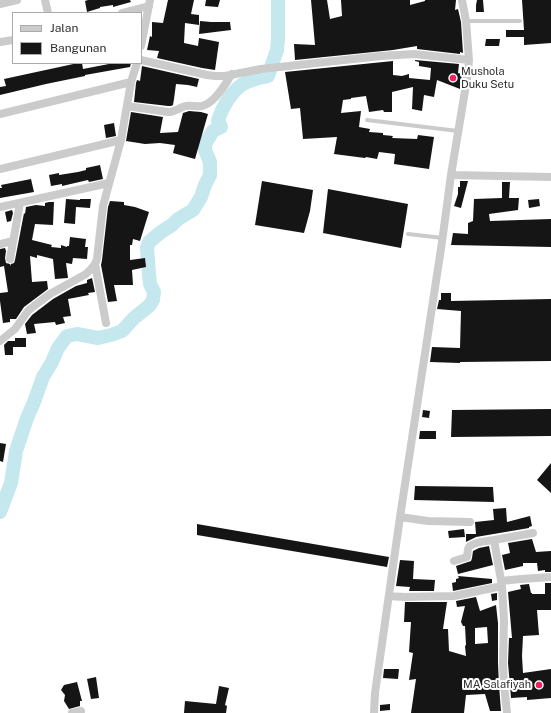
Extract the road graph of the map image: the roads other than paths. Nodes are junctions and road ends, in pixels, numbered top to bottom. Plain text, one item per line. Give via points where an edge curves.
1 (17, 0) edge
2 (45, 0) edge
3 (462, 0) edge
4 (150, 3) edge
5 (0, 4) edge
6 (48, 12) edge
7 (125, 12) edge
8 (466, 21) junction
9 (520, 21) dead end
10 (12, 40) edge
11 (142, 41) edge
12 (0, 42) edge
13 (142, 60) edge
14 (469, 60) junction
15 (137, 64) edge
16 (232, 74) junction
17 (132, 82) junction
18 (127, 106) junction
19 (0, 114) edge
20 (367, 120) dead end
21 (458, 131) junction
22 (121, 140) junction
23 (0, 169) edge
24 (451, 175) junction
25 (551, 177) edge
26 (109, 183) junction
27 (20, 203) junction
28 (0, 207) edge
29 (408, 234) dead end
30 (443, 238) junction
31 (13, 241) junction
32 (0, 244) edge
33 (10, 259) dead end
34 (95, 264) junction
35 (106, 323) dead end
36 (0, 341) edge
37 (400, 517) junction
38 (470, 522) dead end
39 (533, 533) dead end
40 (494, 540) junction
41 (454, 561) dead end
42 (551, 577) edge
43 (501, 584) junction
44 (389, 596) junction
45 (81, 711) dead end
46 (72, 713) edge
47 (374, 713) edge
48 (507, 713) edge

1 - 5 street
2 - 6 street
3 - 8 street
4 - 7 street
4 - 11 street
8 - 9 lane
8 - 14 street
10 - 12 street
13 - 16 street via 206,75
14 - 16 street via 414,54
14 - 21 street
15 - 17 street
16 - 18 street via 212,101 205,105 186,106 172,112
17 - 18 street
17 - 19 street
18 - 22 street
20 - 21 lane
21 - 24 street
22 - 23 street
22 - 26 street
24 - 25 street
24 - 30 street
26 - 27 street
26 - 34 street
27 - 28 street
27 - 31 street
29 - 30 lane
30 - 37 street
31 - 32 street
31 - 33 street
34 - 35 street
34 - 36 street via 86,274 34,306 15,330
37 - 38 street
37 - 44 street
39 - 40 street
40 - 41 street via 469,547 467,557
40 - 43 street
42 - 43 street via 522,578
43 - 44 street via 449,596
43 - 48 street
44 - 47 street
45 - 46 street

